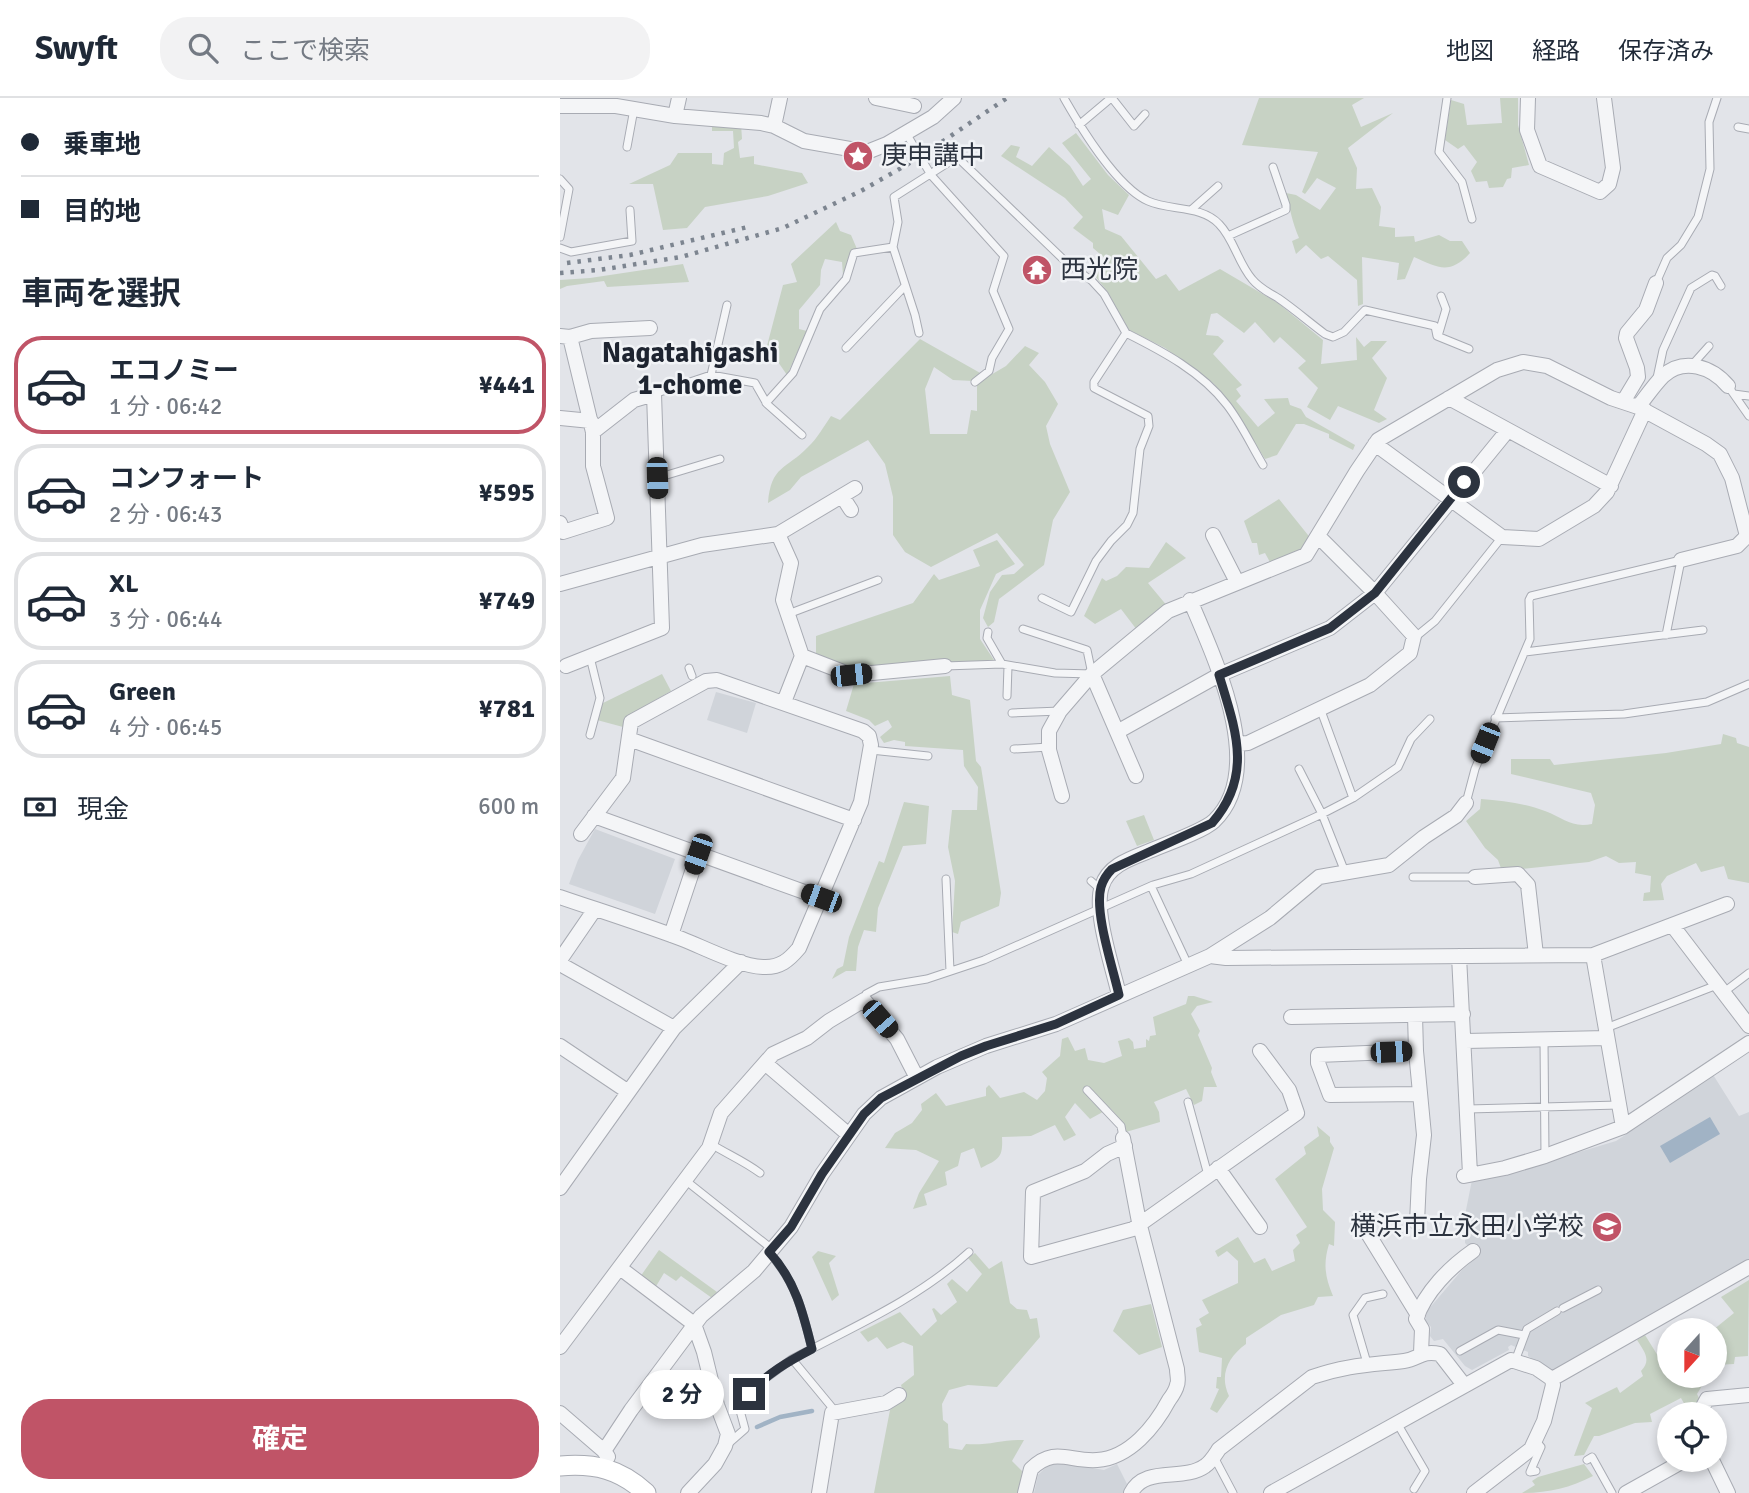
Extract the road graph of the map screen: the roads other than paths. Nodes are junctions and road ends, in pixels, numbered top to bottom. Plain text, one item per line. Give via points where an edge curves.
1 (679, 98) edge
2 (780, 98) edge
3 (876, 98) edge
4 (954, 98) edge
5 (1064, 98) edge
6 (1111, 98) edge
7 (1447, 98) edge
8 (1528, 98) edge
9 (1604, 98) edge
10 (1717, 98) edge
11 (911, 102) edge
12 (560, 109) edge
13 (635, 109) junction
14 (1145, 114) dead end
15 (676, 116) junction
16 (923, 123) junction
17 (1079, 125) junction
18 (774, 126) junction
19 (1738, 127) dead end
20 (1749, 130) edge
21 (906, 133) junction
22 (628, 147) dead end
23 (1273, 167) dead end
24 (931, 174) junction
25 (560, 179) edge
26 (1218, 186) dead end
27 (630, 210) dead end
28 (1191, 210) junction
29 (1472, 219) dead end
30 (1228, 236) junction
31 (560, 237) edge
32 (893, 247) junction
33 (560, 248) edge
34 (1656, 283) joint
35 (905, 286) junction
36 (1721, 286) dead end
37 (1441, 296) dead end
38 (727, 305) dead end
39 (650, 328) dead end
40 (919, 333) dead end
41 (1126, 333) junction
42 (565, 336) edge
43 (1437, 336) junction
44 (1709, 346) dead end
45 (846, 348) dead end
46 (1469, 349) dead end
47 (1692, 365) junction
48 (711, 375) junction
49 (975, 382) dead end
50 (1656, 386) junction
51 (1731, 390) junction
52 (654, 394) junction
53 (1749, 396) edge
54 (1450, 398) junction
55 (1623, 402) junction
56 (766, 403) junction
57 (1641, 409) junction
58 (1749, 416) edge
59 (560, 418) edge
60 (592, 426) junction
61 (1508, 430) junction
62 (802, 435) dead end
63 (1375, 444) junction
64 (720, 460) dead end
65 (1263, 465) dead end
66 (657, 478) junction
67 (1611, 486) junction
68 (1450, 499) junction
69 (851, 510) dead end
70 (560, 523) edge
71 (778, 534) junction
72 (1213, 535) dead end
73 (1319, 537) junction
74 (1502, 537) junction
75 (1748, 537) edge
76 (660, 555) junction
77 (1681, 560) junction
78 (878, 580) dead end
79 (1237, 582) junction
80 (560, 584) edge
81 (1375, 593) junction
82 (1042, 598) dead end
83 (1190, 600) junction
84 (788, 614) junction
85 (1023, 629) dead end
86 (1703, 630) dead end
87 (988, 632) dead end
88 (1666, 635) junction
89 (1413, 639) junction
90 (1525, 652) junction
91 (802, 656) junction
92 (590, 657) junction
93 (1005, 665) junction
94 (566, 666) dead end
95 (945, 666) joint
96 (1092, 674) junction
97 (1219, 675) junction
98 (1749, 684) edge
99 (1007, 696) dead end
100 (784, 702) junction
101 (1320, 708) junction
102 (1060, 711) junction
103 (1012, 713) dead end
104 (1496, 718) junction
105 (1430, 719) dead end
106 (1117, 732) junction
107 (590, 734) dead end
108 (629, 739) junction
109 (1238, 744) junction
110 (1049, 747) junction
111 (1014, 749) dead end
112 (871, 750) junction
113 (928, 756) dead end
114 (1298, 769) dead end
115 (1136, 776) dead end
116 (1062, 796) dead end
117 (1353, 798) junction
118 (1466, 803) joint
119 (1322, 814) junction
120 (594, 816) junction
121 (854, 820) junction
122 (581, 834) dead end
123 (698, 854) junction
124 (1345, 872) junction
125 (1413, 877) dead end
126 (1475, 877) joint
127 (946, 879) dead end
128 (1151, 886) junction
129 (560, 897) edge
130 (821, 898) junction
131 (1727, 904) dead end
132 (595, 909) junction
133 (1099, 909) junction
134 (1672, 925) junction
135 (671, 935) junction
136 (1536, 955) junction
137 (1593, 955) junction
138 (1210, 956) junction
139 (1459, 956) junction
140 (560, 962) edge
141 (741, 962) junction
142 (1188, 965) junction
143 (950, 971) junction
144 (1749, 973) edge
145 (1721, 989) junction
146 (1119, 995) junction
147 (864, 1000) junction
148 (1463, 1014) junction
149 (1415, 1015) junction
150 (1291, 1017) dead end
151 (1749, 1026) edge
152 (674, 1028) junction
153 (1606, 1033) junction
154 (1544, 1040) junction
155 (1465, 1041) junction
156 (1749, 1043) edge
157 (560, 1046) edge
158 (1260, 1051) dead end
159 (1416, 1051) junction
160 (765, 1063) junction
161 (918, 1078) junction
162 (1087, 1090) dead end
163 (627, 1091) junction
164 (1420, 1094) junction
165 (1188, 1102) dead end
166 (1619, 1105) junction
167 (1545, 1107) junction
168 (1468, 1109) junction
169 (1623, 1127) junction
170 (849, 1135) junction
171 (1124, 1142) junction
172 (710, 1143) junction
173 (1545, 1156) junction
174 (1213, 1171) junction
175 (760, 1173) dead end
176 (685, 1181) junction
177 (560, 1188) edge
178 (1359, 1219) dead end
179 (1139, 1222) junction
180 (1417, 1223) dead end
181 (1260, 1227) dead end
182 (770, 1251) junction
183 (1473, 1251) dead end
184 (969, 1252) dead end
185 (1749, 1267) edge
186 (620, 1268) junction
187 (1598, 1290) dead end
188 (1382, 1294) dead end
189 (1418, 1315) junction
190 (694, 1324) junction
191 (1524, 1335) junction
192 (560, 1346) edge
193 (812, 1349) junction
194 (1460, 1350) dead end
195 (1421, 1353) junction
196 (792, 1359) junction
197 (1515, 1361) junction
198 (1367, 1363) junction
199 (1552, 1379) junction
200 (1464, 1385) junction
201 (899, 1395) dead end
202 (1749, 1395) edge
203 (1705, 1402) edge
204 (836, 1412) junction
205 (560, 1413) edge
206 (1396, 1422) junction
207 (1536, 1441) junction
208 (725, 1446) junction
209 (604, 1451) junction
210 (1214, 1457) junction
211 (1587, 1460) dead end
212 (560, 1466) edge
213 (616, 1471) junction
214 (1536, 1471) dead end
215 (1664, 1472) edge
216 (1718, 1472) edge
217 (1414, 1489) dead end
218 (646, 1493) edge
219 (688, 1493) edge
220 (819, 1493) edge
221 (1025, 1493) edge
222 (1131, 1493) edge
223 (1233, 1493) edge
224 (1271, 1493) edge
225 (1474, 1493) edge
226 (1612, 1493) edge
227 (1626, 1493) edge
228 (1728, 1493) edge

1 - 15 street
2 - 18 street
3 - 11 street
4 - 16 street
5 - 17 lane
6 - 14 lane via 1134,126
6 - 17 lane
7 - 29 lane via 1439,152 1462,182
8 - 9 street via 1527,130 1540,166 1600,192 1609,184 1613,168
10 - 34 lane via 1709,122 1710,169 1698,217 1667,258
11 - 16 street
12 - 13 street
13 - 15 street
13 - 22 lane
15 - 18 street
16 - 21 street
17 - 28 lane via 1133,192 1150,202
18 - 21 street via 804,141 867,152
19 - 20 lane
21 - 24 lane
23 - 30 lane via 1286,210
24 - 32 lane via 894,197 898,222
24 - 41 lane via 957,157 1065,261 1092,281
24 - 49 lane via 1004,256 993,291 1009,328 989,371
25 - 31 lane via 569,189
26 - 28 lane
27 - 33 lane via 632,242 571,252
28 - 30 lane via 1218,222
30 - 43 lane via 1259,287 1325,334 1333,337 1344,332 1364,310 1435,326
32 - 35 lane
32 - 56 lane via 854,253 841,289 820,309 793,373
34 - 55 street via 1646,310 1627,333 1638,377
35 - 40 lane
35 - 45 lane
36 - 50 lane via 1712,275 1691,288 1663,350
37 - 43 lane via 1446,309
38 - 48 lane
39 - 42 street
41 - 65 lane via 1161,351 1211,388 1227,404
41 - 82 lane via 1094,388 1148,416 1133,513 1096,561 1071,612
42 - 60 street
43 - 46 lane
44 - 47 lane
47 - 50 street via 1665,374
47 - 51 street via 1714,374
48 - 52 lane
48 - 56 lane via 755,383
50 - 57 street
51 - 53 lane
51 - 58 lane
52 - 60 street via 634,400
52 - 66 street
54 - 55 street via 1497,370 1523,362 1547,366
54 - 61 street
54 - 63 street
55 - 57 street
56 - 62 lane
57 - 67 street
57 - 75 street via 1720,454 1732,478
59 - 60 street
60 - 70 street via 593,466 607,518 564,533
61 - 67 street
61 - 68 street
63 - 68 street
63 - 73 street
64 - 66 lane
66 - 76 street
67 - 74 street via 1594,506 1539,539
68 - 74 street
68 - 81 street
69 - 71 street via 849,492
71 - 76 street
71 - 84 street via 791,563 783,600
72 - 79 street
73 - 79 street via 1306,555
73 - 81 street
74 - 89 lane via 1435,621
75 - 77 street via 1737,546
76 - 80 street
76 - 92 street via 662,628
77 - 88 lane
77 - 90 lane via 1531,596 1530,639
78 - 84 lane
79 - 83 street
81 - 89 street
81 - 97 street via 1330,628
83 - 96 street via 1168,611
83 - 97 street
84 - 91 street
85 - 96 lane via 1087,650
86 - 88 lane
87 - 93 lane
88 - 90 lane
89 - 101 street via 1410,653 1370,685
90 - 104 lane
91 - 95 street via 851,675
91 - 100 street
92 - 94 street
92 - 107 lane via 600,698
93 - 95 lane
93 - 96 lane
93 - 99 lane
96 - 102 street
96 - 106 street
97 - 106 street
97 - 109 street
98 - 104 lane via 1707,702 1624,714
100 - 108 street via 717,680 706,681 631,722
100 - 112 street via 863,732 869,736
101 - 109 street
101 - 117 lane
102 - 103 lane
102 - 110 street via 1049,731
104 - 118 lane
105 - 117 lane via 1411,739 1398,767
106 - 115 street
108 - 120 street via 623,778
108 - 121 street
109 - 133 street via 1235,780 1223,810 1212,823 1112,869 1096,885
110 - 111 lane
110 - 116 street
112 - 113 lane
112 - 121 street
114 - 119 lane
117 - 119 lane
118 - 124 street via 1391,867
119 - 124 lane
119 - 128 lane via 1191,874
120 - 122 street
120 - 123 street
121 - 130 street
123 - 130 street
123 - 135 street
124 - 138 street via 1319,877 1270,918
125 - 126 lane
126 - 136 street via 1518,874 1528,885
127 - 143 lane
128 - 133 lane
128 - 142 lane
129 - 132 street
130 - 141 street via 799,948 788,960 777,967
131 - 134 street
132 - 135 street
132 - 140 street
133 - 143 lane
133 - 146 street
134 - 137 street
134 - 145 street
135 - 141 street
136 - 137 street
136 - 139 street
137 - 153 street
138 - 139 street
138 - 142 street
139 - 148 street
140 - 152 street
141 - 152 street
142 - 146 street
143 - 147 lane via 879,987
144 - 145 lane
145 - 151 street
145 - 153 lane
146 - 161 street via 1056,1024 986,1046
147 - 160 street
147 - 161 street via 897,1039
148 - 149 street
148 - 155 street
149 - 150 street
149 - 159 street
152 - 163 street
153 - 154 street
153 - 166 street
154 - 155 street
154 - 167 lane
155 - 168 street
156 - 169 street
157 - 163 street
158 - 174 street via 1290,1090 1297,1113
159 - 164 street
159 - 164 street via 1318,1055 1318,1063 1330,1095
160 - 170 street
160 - 172 street via 721,1113
161 - 170 street via 881,1098
162 - 171 lane via 1121,1126
163 - 177 street
164 - 180 street via 1424,1135
165 - 174 lane
166 - 167 lane
166 - 169 street
167 - 168 lane
167 - 173 lane
168 - 173 street via 1467,1175
169 - 173 street
170 - 182 street via 791,1227
171 - 179 street
171 - 179 street via 1085,1171 1033,1192 1031,1257 1133,1229
172 - 175 lane
172 - 176 street
174 - 179 street
174 - 181 street
176 - 182 lane
176 - 186 street
178 - 189 street
179 - 221 street via 1178,1385 1157,1422 1133,1444 1097,1460 1048,1457 1031,1469
182 - 190 street
182 - 193 lane via 789,1276
183 - 189 street via 1438,1283
184 - 193 lane via 941,1277
185 - 199 street
186 - 190 street
186 - 192 street
187 - 191 lane via 1527,1329
188 - 198 lane via 1365,1298 1353,1315
189 - 195 street
190 - 208 street via 728,1434
190 - 209 street
191 - 194 lane via 1498,1331
191 - 197 lane
193 - 196 lane
195 - 198 street via 1408,1361
195 - 200 street via 1440,1354
196 - 204 lane
196 - 208 lane via 738,1403 745,1429
197 - 199 street
197 - 200 street
198 - 210 street via 1312,1377
199 - 207 street
200 - 206 street
201 - 204 street via 886,1403
202 - 203 street
204 - 220 street via 832,1413
205 - 209 street
206 - 217 lane via 1425,1471
206 - 224 street
207 - 214 lane via 1541,1447 1530,1472
207 - 225 street via 1522,1458
208 - 219 street
209 - 213 street
210 - 222 street via 1187,1475 1150,1477 1136,1484
210 - 223 lane
211 - 226 lane via 1592,1457
212 - 213 street
213 - 218 street
215 - 227 street
216 - 228 street

